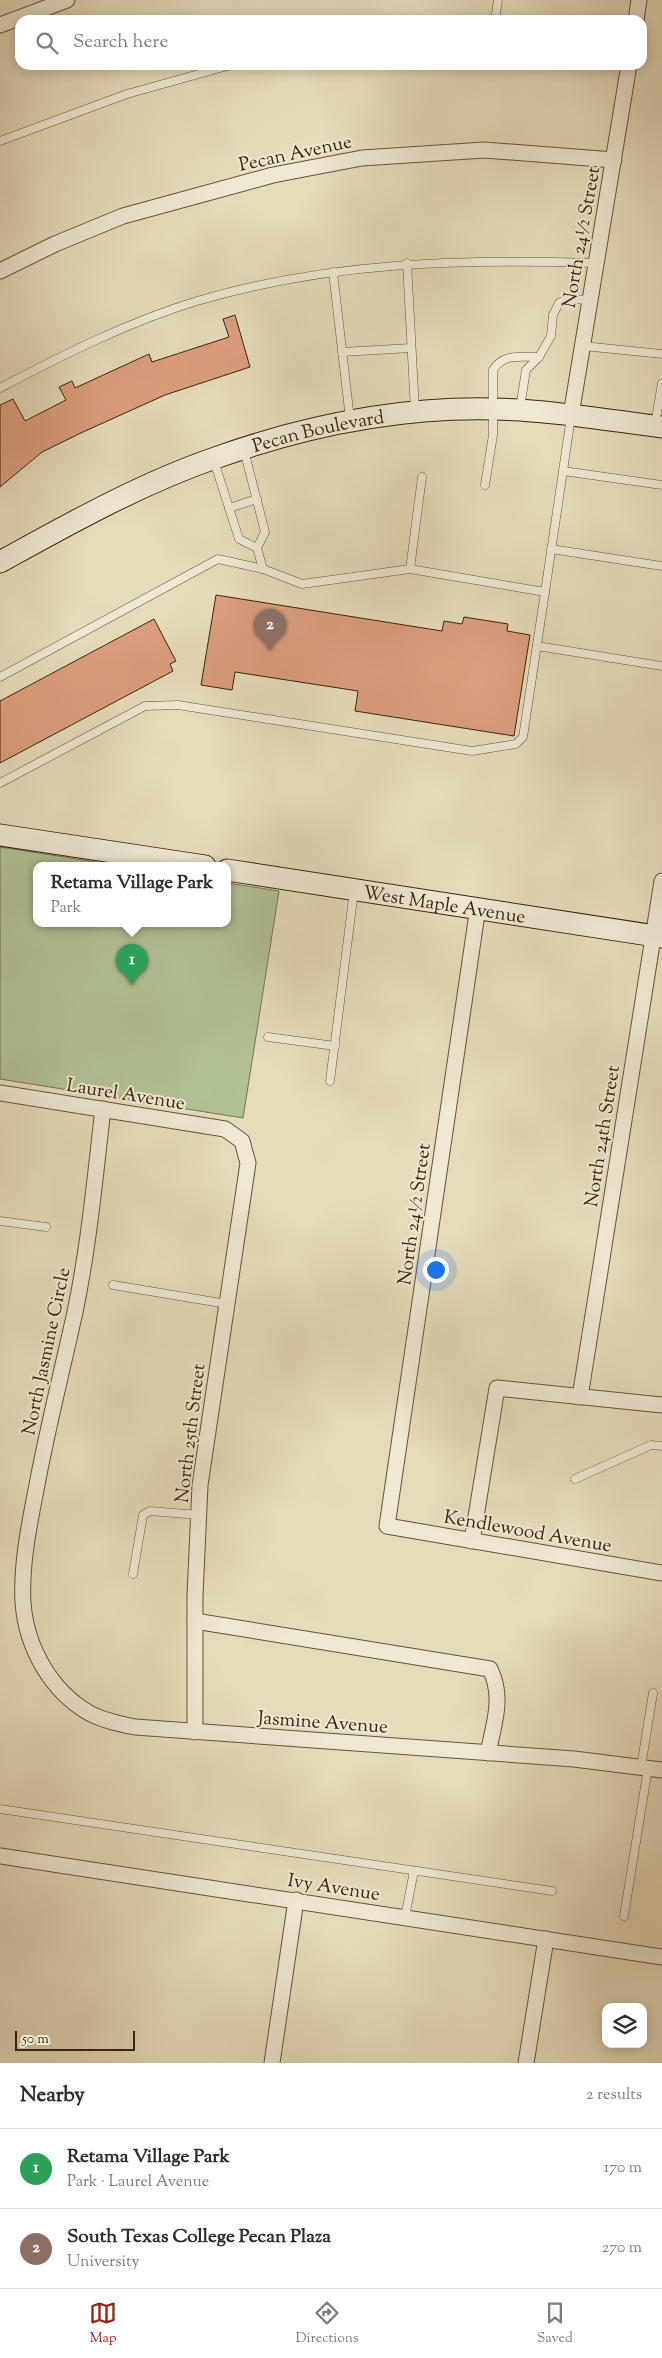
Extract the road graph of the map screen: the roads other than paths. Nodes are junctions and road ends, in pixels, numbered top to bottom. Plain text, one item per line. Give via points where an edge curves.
1 (67, 0) edge
2 (498, 0) edge
3 (639, 0) edge
4 (27, 15) edge
5 (496, 15) edge
6 (637, 15) edge
7 (15, 19) edge
8 (0, 25) edge
9 (213, 70) edge
10 (628, 70) edge
11 (0, 141) edge
12 (614, 160) junction
13 (596, 263) junction
14 (407, 264) junction
15 (0, 271) edge
16 (333, 272) junction
17 (590, 300) junction
18 (582, 346) junction
19 (412, 348) junction
20 (342, 352) junction
21 (662, 354) edge
22 (539, 358) junction
23 (662, 383) edge
24 (0, 388) edge
25 (493, 409) junction
26 (520, 410) junction
27 (415, 413) junction
28 (571, 415) junction
29 (351, 422) junction
30 (658, 427) edge
31 (244, 448) junction
32 (213, 458) junction
33 (563, 471) junction
34 (422, 477) dead end
35 (486, 485) dead end
36 (662, 485) edge
37 (257, 499) junction
38 (229, 508) junction
39 (258, 548) junction
40 (551, 549) junction
41 (0, 562) edge
42 (662, 566) edge
43 (263, 569) junction
44 (410, 569) junction
45 (544, 592) junction
46 (537, 646) junction
47 (662, 666) edge
48 (0, 677) edge
49 (0, 783) edge
50 (0, 835) edge
51 (179, 862) edge
52 (231, 871) edge
53 (662, 881) edge
54 (354, 889) junction
55 (478, 907) junction
56 (658, 936) edge
57 (268, 1037) dead end
58 (335, 1046) junction
59 (330, 1081) dead end
60 (0, 1093) edge
61 (103, 1109) junction
62 (242, 1141) joint
63 (0, 1220) edge
64 (46, 1227) dead end
65 (113, 1286) dead end
66 (227, 1304) junction
67 (580, 1397) junction
68 (662, 1405) edge
69 (662, 1446) edge
70 (575, 1479) dead end
71 (199, 1515) junction
72 (387, 1526) joint
73 (472, 1541) junction
74 (662, 1573) edge
75 (133, 1574) dead end
76 (196, 1621) junction
77 (28, 1630) joint
78 (653, 1694) dead end
79 (195, 1732) junction
80 (488, 1753) junction
81 (650, 1768) edge
82 (0, 1809) edge
83 (0, 1856) edge
84 (414, 1871) junction
85 (552, 1891) dead end
86 (296, 1900) junction
87 (624, 1916) dead end
88 (405, 1917) junction
89 (546, 1939) junction
90 (662, 1957) edge
91 (272, 2063) edge
92 (526, 2063) edge

1 - 4 street
2 - 5 lane
3 - 6 street
7 - 8 street
9 - 11 lane via 128,94
10 - 12 street, North 24½ Street
12 - 13 street, North 24½ Street
12 - 15 street, Pecan Avenue via 484,150 362,158 273,175 123,216
13 - 14 lane via 450,261
13 - 17 street, North 24½ Street
14 - 16 lane
14 - 19 lane
16 - 20 lane
16 - 24 lane via 259,285 143,320
17 - 18 street, North 24½ Street
17 - 22 lane via 569,299 559,303 553,315 551,336
18 - 21 lane
18 - 28 street, North 24½ Street
19 - 20 lane
19 - 27 lane
20 - 29 lane
22 - 25 lane via 510,357 498,363 493,370
22 - 26 lane via 526,370
23 - 30 lane
25 - 26 main road, Pecan Boulevard
25 - 27 main road, Pecan Boulevard
25 - 35 lane
26 - 28 main road, Pecan Boulevard
27 - 29 main road, Pecan Boulevard
28 - 30 main road, Pecan Boulevard
28 - 33 lane
29 - 31 main road, Pecan Boulevard
31 - 32 main road, Pecan Boulevard
31 - 37 lane
32 - 38 lane
32 - 41 main road, Pecan Boulevard via 100,509
33 - 36 lane
33 - 40 lane
34 - 44 lane
37 - 38 lane
37 - 39 lane via 265,532
38 - 39 lane via 239,539
39 - 43 lane
40 - 42 lane
40 - 45 lane
43 - 44 lane via 302,584
43 - 48 lane via 218,559
44 - 45 lane
45 - 46 lane
46 - 47 lane
46 - 49 lane via 523,737 516,744 472,751 178,705 145,706
50 - 51 main road
52 - 54 main road, West Maple Avenue
53 - 56 street, North 24th Street
54 - 55 main road, West Maple Avenue
54 - 58 lane
55 - 56 main road, West Maple Avenue
55 - 72 street, North 24½ Street
56 - 67 street, North 24th Street
57 - 58 lane
58 - 59 lane
60 - 61 street, Laurel Avenue
61 - 62 street, Laurel Avenue via 225,1129
61 - 77 street, North Jasmine Circle via 83,1272 40,1465 27,1540 23,1600
62 - 66 street, North 25th Street via 248,1163
63 - 64 lane
65 - 66 lane
66 - 71 street, North 25th Street via 200,1485
67 - 68 street
67 - 73 street via 497,1388
69 - 70 lane via 650,1445
71 - 75 lane via 150,1511 143,1514
71 - 76 street, North 25th Street
72 - 73 street, Kendlewood Avenue
73 - 74 street, Kendlewood Avenue
76 - 79 street, North 25th Street
76 - 80 street via 490,1669 497,1683 498,1699
77 - 79 street, Jasmine Avenue via 43,1669 57,1687 91,1714 135,1726
78 - 81 lane
79 - 80 street, Jasmine Avenue
80 - 81 street, Jasmine Avenue
81 - 87 lane
82 - 84 lane
83 - 86 street, Ivy Avenue
84 - 85 lane
84 - 88 lane
86 - 88 street, Ivy Avenue
86 - 91 street
88 - 89 street, Ivy Avenue
89 - 90 street, Ivy Avenue
89 - 92 street

